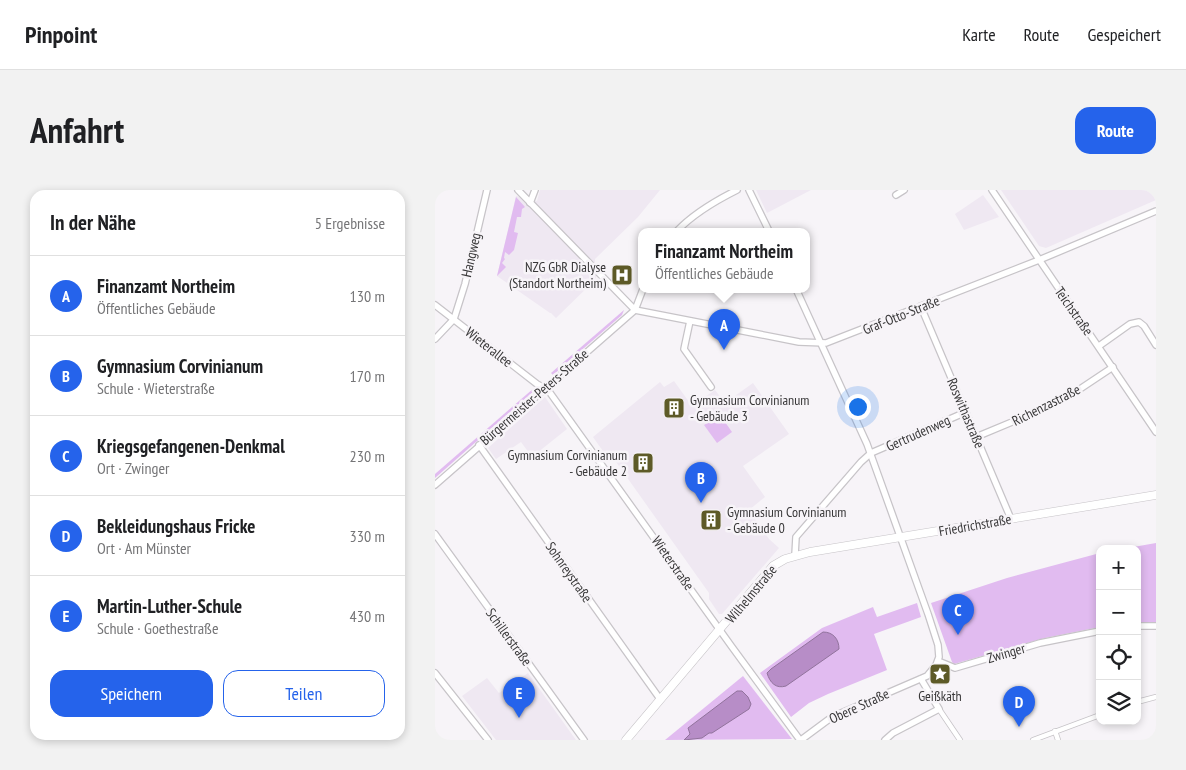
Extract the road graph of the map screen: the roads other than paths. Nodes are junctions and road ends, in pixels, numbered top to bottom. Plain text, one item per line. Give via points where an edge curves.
1 (487, 190) edge
2 (518, 190) edge
3 (535, 190) edge
4 (737, 190) edge
5 (749, 190) edge
6 (904, 190) edge
7 (992, 190) edge
8 (896, 195) dead end
9 (530, 203) junction
10 (1156, 211) edge
11 (680, 228) edge
12 (768, 228) edge
13 (1039, 260) junction
14 (641, 293) edge
15 (798, 293) edge
16 (435, 305) edge
17 (921, 307) junction
18 (635, 310) junction
19 (454, 319) junction
20 (690, 321) junction
21 (435, 339) edge
22 (821, 344) junction
23 (1156, 345) edge
24 (1099, 346) junction
25 (1113, 367) junction
26 (711, 387) dead end
27 (544, 388) junction
28 (966, 412) junction
29 (1156, 432) edge
30 (976, 437) junction
31 (479, 445) junction
32 (871, 453) junction
33 (435, 485) edge
34 (1156, 495) edge
35 (1011, 519) junction
36 (435, 534) edge
37 (900, 538) junction
38 (795, 556) junction
39 (1141, 626) edge
40 (1156, 626) edge
41 (720, 630) junction
42 (1096, 632) edge
43 (938, 661) junction
44 (435, 673) edge
45 (921, 679) junction
46 (1156, 697) edge
47 (660, 699) junction
48 (1141, 701) edge
49 (939, 709) junction
50 (1096, 716) edge
51 (1055, 731) junction
52 (488, 740) edge
53 (584, 740) edge
54 (626, 740) edge
55 (801, 740) edge
56 (885, 740) edge
57 (960, 740) edge
58 (1033, 740) edge
59 (1058, 740) edge

1 - 19 street, Hangweg
2 - 9 street
3 - 9 street
4 - 11 street via 695,214
5 - 12 street
6 - 8 street
7 - 13 street, Teichstraße
9 - 18 street
10 - 13 street, Graf-Otto-Straße
13 - 17 street, Graf-Otto-Straße
13 - 24 street, Teichstraße
14 - 18 street
15 - 22 street
16 - 19 street, Wieterallee
17 - 22 street, Graf-Otto-Straße
17 - 28 street, Roswithastraße
18 - 20 street, Graf-Otto-Straße
18 - 27 street, Bürgermeister-Peters-Straße
19 - 21 street
19 - 27 street, Wieterallee
20 - 22 street, Graf-Otto-Straße
20 - 26 street via 684,349
22 - 32 street
23 - 24 street via 1139,322 1130,324
24 - 25 street, Teichstraße
25 - 29 street, Teichstraße
25 - 30 street, Richenzastraße via 1077,391 1036,412
27 - 31 street, Bürgermeister-Peters-Straße
27 - 41 street, Wieterstraße
28 - 30 street, Roswithastraße
28 - 32 street, Gertrudenweg
30 - 35 street, Roswithastraße
31 - 33 street, Bürgermeister-Peters-Straße
31 - 47 street, Sohnreystraße
32 - 37 street
32 - 38 street via 796,537
34 - 35 street, Friedrichstraße
35 - 37 street, Friedrichstraße
36 - 53 street, Schillerstraße
37 - 38 street, Friedrichstraße
37 - 43 street via 938,645
38 - 41 street, Wilhelmstraße via 773,566
39 - 40 street
41 - 47 street, Wilhelmstraße
41 - 55 street, Wieterstraße
42 - 43 street, Zwinger via 1040,643 955,668
43 - 45 street
44 - 52 street
45 - 49 street
45 - 55 street, Obere Straße via 832,717
46 - 48 street
47 - 54 street, Wilhelmstraße
49 - 56 street
49 - 57 street
50 - 51 street
51 - 58 street
51 - 59 street

